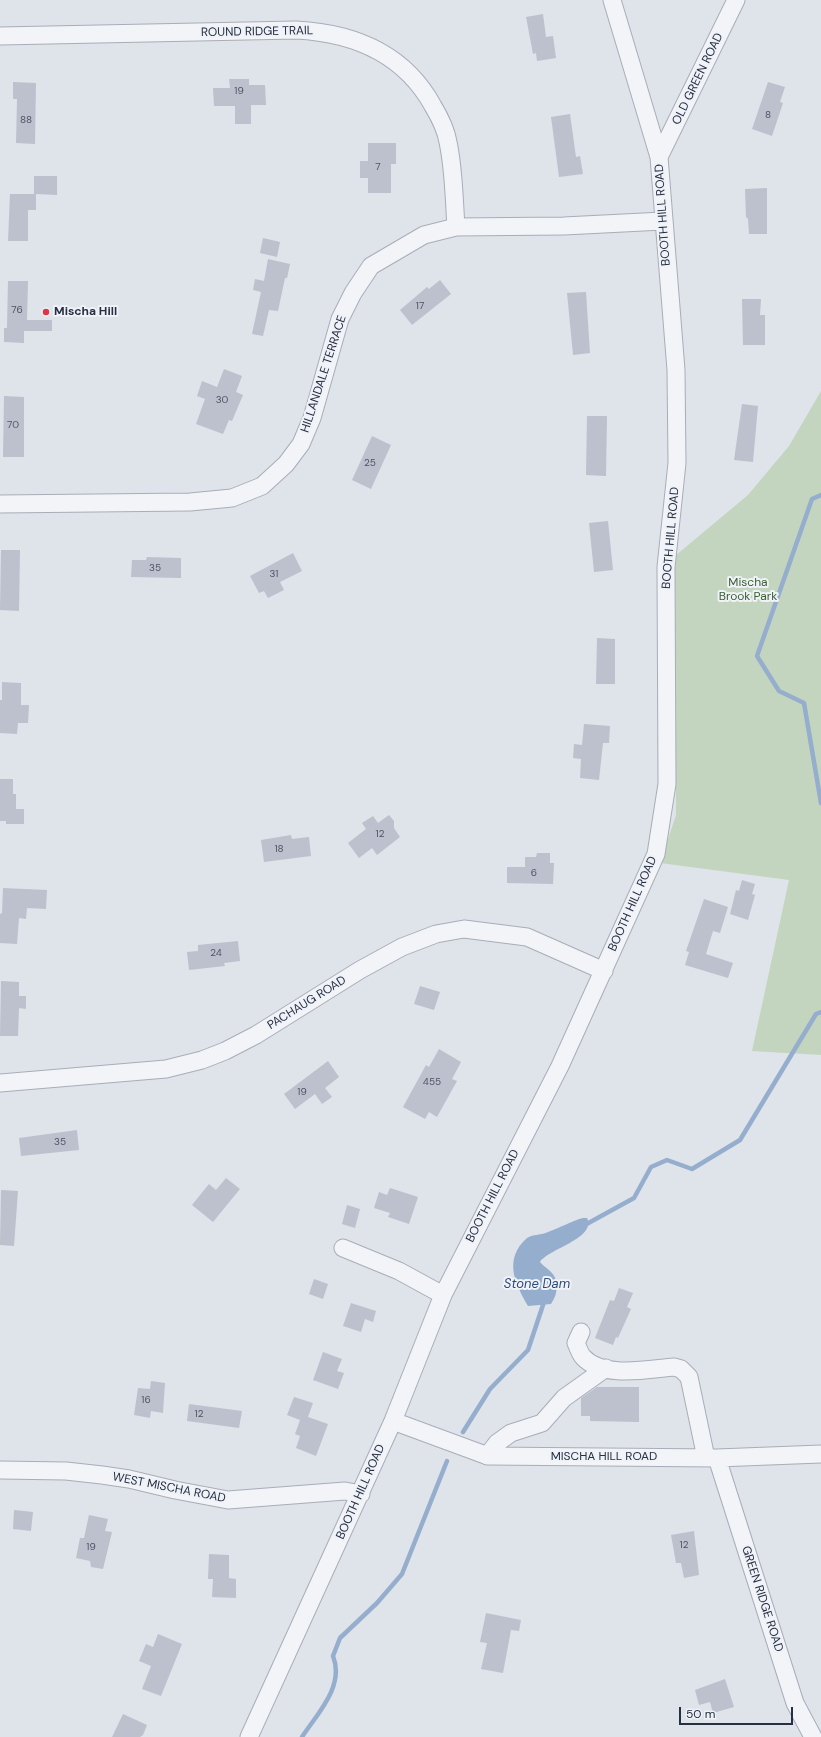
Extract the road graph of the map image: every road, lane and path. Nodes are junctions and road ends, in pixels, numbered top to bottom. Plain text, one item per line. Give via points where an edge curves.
1 (612, 0) edge
2 (736, 0) edge
3 (0, 36) edge
4 (659, 157) junction
5 (663, 221) junction
6 (456, 227) junction
7 (0, 504) edge
8 (604, 971) junction
9 (0, 1083) edge
10 (343, 1248) dead end
11 (443, 1295) junction
12 (581, 1332) dead end
13 (606, 1368) junction
14 (393, 1421) junction
15 (821, 1454) edge
16 (487, 1456) junction
17 (711, 1458) junction
18 (0, 1470) edge
19 (361, 1494) junction
20 (249, 1737) edge
21 (813, 1737) edge

1 - 4 street, BOOTH HILL ROAD
2 - 4 street, OLD GREEN ROAD
3 - 6 street, ROUND RIDGE TRAIL via 296,30 322,31 366,44 391,58 411,76 425,91 438,114 448,141
4 - 5 street, BOOTH HILL ROAD
5 - 6 street, HILLANDALE TERRACE via 564,226
5 - 8 street, BOOTH HILL ROAD via 676,370 677,463 666,567 667,784 656,854
6 - 7 street, HILLANDALE TERRACE via 424,235 371,266 340,319 312,418 301,444 286,464 262,486 232,498 190,502
8 - 9 street, PACHAUG ROAD via 527,937 464,929 436,934 402,947 256,1035 202,1060 166,1069
8 - 11 street, BOOTH HILL ROAD via 560,1066
10 - 11 street via 399,1271
11 - 14 street, BOOTH HILL ROAD
12 - 13 street, GREEN RIDGE ROAD via 576,1343 583,1357 597,1366
13 - 16 street via 564,1398 542,1423 511,1433 498,1442
13 - 17 street, GREEN RIDGE ROAD via 621,1372 674,1367 681,1369 689,1377
14 - 16 street, MISCHA HILL ROAD
14 - 19 street, BOOTH HILL ROAD
15 - 17 street, MISCHA HILL ROAD
16 - 17 street, MISCHA HILL ROAD
17 - 21 street, GREEN RIDGE ROAD via 795,1703
18 - 19 street, WEST MISCHA ROAD via 66,1471 102,1475 228,1500 345,1491
19 - 20 street, BOOTH HILL ROAD

